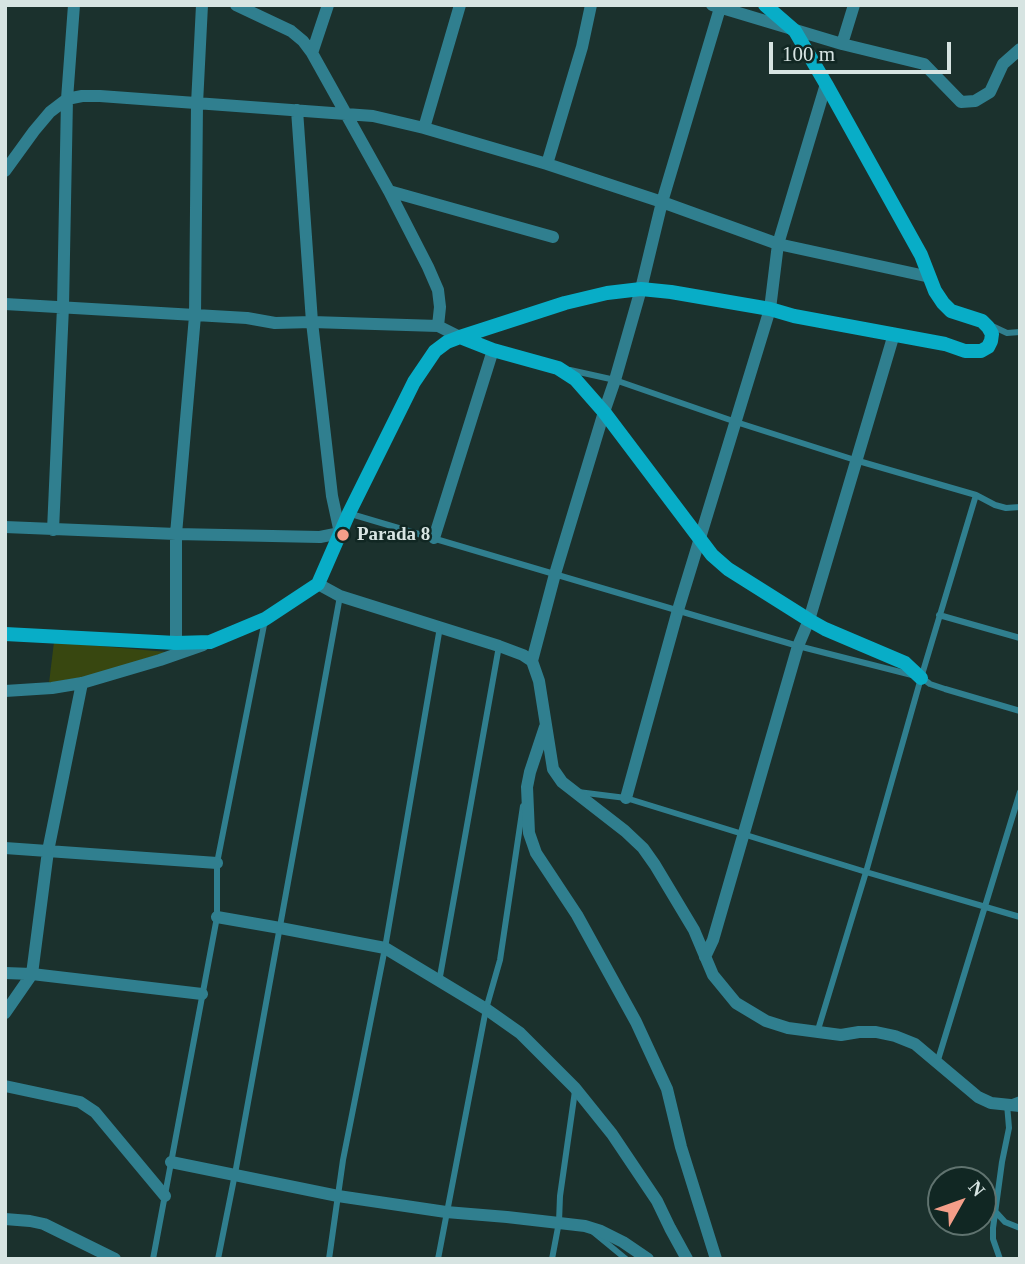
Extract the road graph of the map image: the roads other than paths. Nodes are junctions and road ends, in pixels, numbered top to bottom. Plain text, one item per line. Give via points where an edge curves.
1 (74, 5) edge
2 (202, 5) edge
3 (236, 5) edge
4 (328, 5) edge
5 (460, 5) edge
6 (591, 5) edge
7 (765, 5) edge
8 (854, 5) edge
9 (716, 6) edge
10 (795, 31) junction
11 (842, 44) junction
12 (1020, 49) edge
13 (312, 53) junction
14 (826, 84) junction
15 (67, 99) junction
16 (197, 104) junction
17 (297, 110) junction
18 (347, 114) junction
19 (424, 128) junction
20 (547, 164) junction
21 (5, 171) edge
22 (389, 191) junction
23 (662, 202) junction
24 (554, 237) dead end
25 (778, 244) junction
26 (930, 277) junction
27 (642, 289) junction
28 (5, 304) edge
29 (63, 307) junction
30 (770, 309) junction
31 (195, 316) junction
32 (982, 321) junction
33 (312, 322) junction
34 (438, 326) junction
35 (1020, 332) edge
36 (894, 334) junction
37 (460, 337) junction
38 (493, 350) junction
39 (558, 368) junction
40 (615, 380) junction
41 (604, 412) junction
42 (736, 422) junction
43 (855, 460) junction
44 (976, 495) junction
45 (1020, 508) edge
46 (349, 513) junction
47 (5, 527) edge
48 (53, 530) junction
49 (340, 533) junction
50 (176, 534) junction
51 (434, 538) junction
52 (701, 540) junction
53 (555, 574) junction
54 (318, 584) junction
55 (340, 596) junction
56 (678, 610) junction
57 (939, 615) junction
58 (265, 620) junction
59 (809, 620) junction
60 (440, 627) junction
61 (5, 634) edge
62 (1020, 638) edge
63 (210, 642) junction
64 (176, 643) junction
65 (499, 646) junction
66 (798, 646) junction
67 (532, 661) junction
68 (921, 678) junction
69 (82, 683) junction
70 (5, 691) edge
71 (1020, 711) edge
72 (546, 725) junction
73 (527, 787) junction
74 (573, 792) junction
75 (1020, 792) edge
76 (626, 798) junction
77 (743, 835) junction
78 (5, 848) edge
79 (48, 851) junction
80 (217, 863) junction
81 (866, 872) junction
82 (985, 907) junction
83 (216, 917) junction
84 (1020, 917) edge
85 (280, 928) junction
86 (385, 948) junction
87 (705, 957) junction
88 (5, 973) edge
89 (32, 974) junction
90 (439, 982) junction
91 (202, 994) junction
92 (486, 1009) junction
93 (5, 1013) edge
94 (817, 1033) junction
95 (937, 1063) junction
96 (5, 1086) edge
97 (575, 1088) junction
98 (1016, 1103) edge
99 (171, 1161) junction
100 (235, 1174) junction
101 (165, 1196) junction
102 (338, 1196) junction
103 (997, 1196) edge
104 (446, 1212) junction
105 (997, 1212) edge
106 (5, 1219) edge
107 (559, 1222) junction
108 (585, 1226) junction
109 (1020, 1228) edge
110 (993, 1236) edge
111 (115, 1259) edge
112 (153, 1259) edge
113 (218, 1259) edge
114 (329, 1259) edge
115 (438, 1259) edge
116 (552, 1259) edge
117 (626, 1259) edge
118 (648, 1259) edge
119 (687, 1259) edge
120 (716, 1259) edge
121 (1000, 1259) edge

1 - 15 street
2 - 16 street
3 - 13 street via 291,31
4 - 13 street
5 - 19 street
6 - 20 street
7 - 10 street
8 - 11 street
9 - 10 street
9 - 23 street
10 - 11 street
10 - 14 street
11 - 12 street via 924,64 961,102 975,101 990,92 1003,64
13 - 18 street
14 - 25 street
14 - 26 street
15 - 16 street via 100,96
15 - 21 street via 50,112
15 - 29 street
16 - 17 street
16 - 31 street
17 - 18 street
17 - 33 street
18 - 19 street
18 - 22 street
19 - 20 street
20 - 23 street
22 - 24 street
22 - 34 street via 438,290
23 - 25 street
23 - 27 street
25 - 26 street
25 - 30 street
26 - 32 street via 951,311
27 - 30 street
27 - 37 street via 565,303
27 - 40 street
28 - 29 street
29 - 31 street
29 - 48 street
30 - 36 street
30 - 42 street
31 - 33 street
31 - 50 street
32 - 35 lane via 1007,333
32 - 36 street via 992,334 981,351
33 - 34 street
33 - 49 street
34 - 37 street
36 - 43 street
37 - 38 street
37 - 46 street via 447,342 427,361
38 - 39 street
38 - 51 street
39 - 40 lane
39 - 41 street via 575,379
40 - 41 street
40 - 42 lane
41 - 52 street
41 - 53 street
42 - 43 lane
42 - 52 street
43 - 44 lane
43 - 59 street
44 - 45 lane via 995,505
44 - 57 lane
46 - 49 street
46 - 51 lane
47 - 48 street
48 - 50 street
49 - 50 street via 320,537
49 - 54 street
50 - 64 street
51 - 53 lane
52 - 56 street
52 - 59 street via 728,569
53 - 56 lane
53 - 67 street
54 - 55 street
54 - 58 street
55 - 60 street
55 - 85 lane
56 - 66 lane
56 - 76 street
57 - 62 lane
57 - 68 lane
58 - 63 street
58 - 80 lane
59 - 66 street
59 - 68 street via 905,663
60 - 65 street
60 - 86 lane
61 - 64 street
63 - 64 street
63 - 69 street
65 - 67 street
65 - 90 lane
66 - 68 lane
66 - 77 street
67 - 72 street
68 - 71 lane
68 - 81 lane
69 - 70 street
69 - 79 street
72 - 73 street
72 - 74 street via 553,769
73 - 92 lane via 499,960
73 - 120 street via 529,834 536,853 577,915 667,1089
74 - 76 lane
74 - 87 street via 643,848 694,930
75 - 82 lane
76 - 77 lane
77 - 81 lane
77 - 87 street
78 - 79 street
79 - 80 street
79 - 89 street
80 - 83 lane
81 - 82 lane
81 - 94 lane
82 - 84 lane
82 - 95 lane
83 - 85 street
83 - 91 lane
85 - 86 street
85 - 100 lane
86 - 90 street
86 - 102 lane
87 - 94 street via 736,1003 765,1021
88 - 89 street
89 - 91 street
89 - 93 street
90 - 92 street
91 - 99 lane
92 - 97 street via 520,1033
92 - 104 lane
94 - 95 street via 895,1036 915,1044
95 - 98 street via 978,1097 991,1103
96 - 101 street via 80,1102 94,1112
97 - 107 lane
97 - 119 street via 657,1201
98 - 103 lane
99 - 100 street
99 - 101 lane
100 - 102 street
100 - 113 lane
101 - 112 lane
102 - 104 street
102 - 114 lane
104 - 107 street
104 - 115 lane
105 - 109 lane
106 - 111 street via 44,1224
107 - 108 street
107 - 116 lane
108 - 117 lane
108 - 118 street
110 - 121 lane

